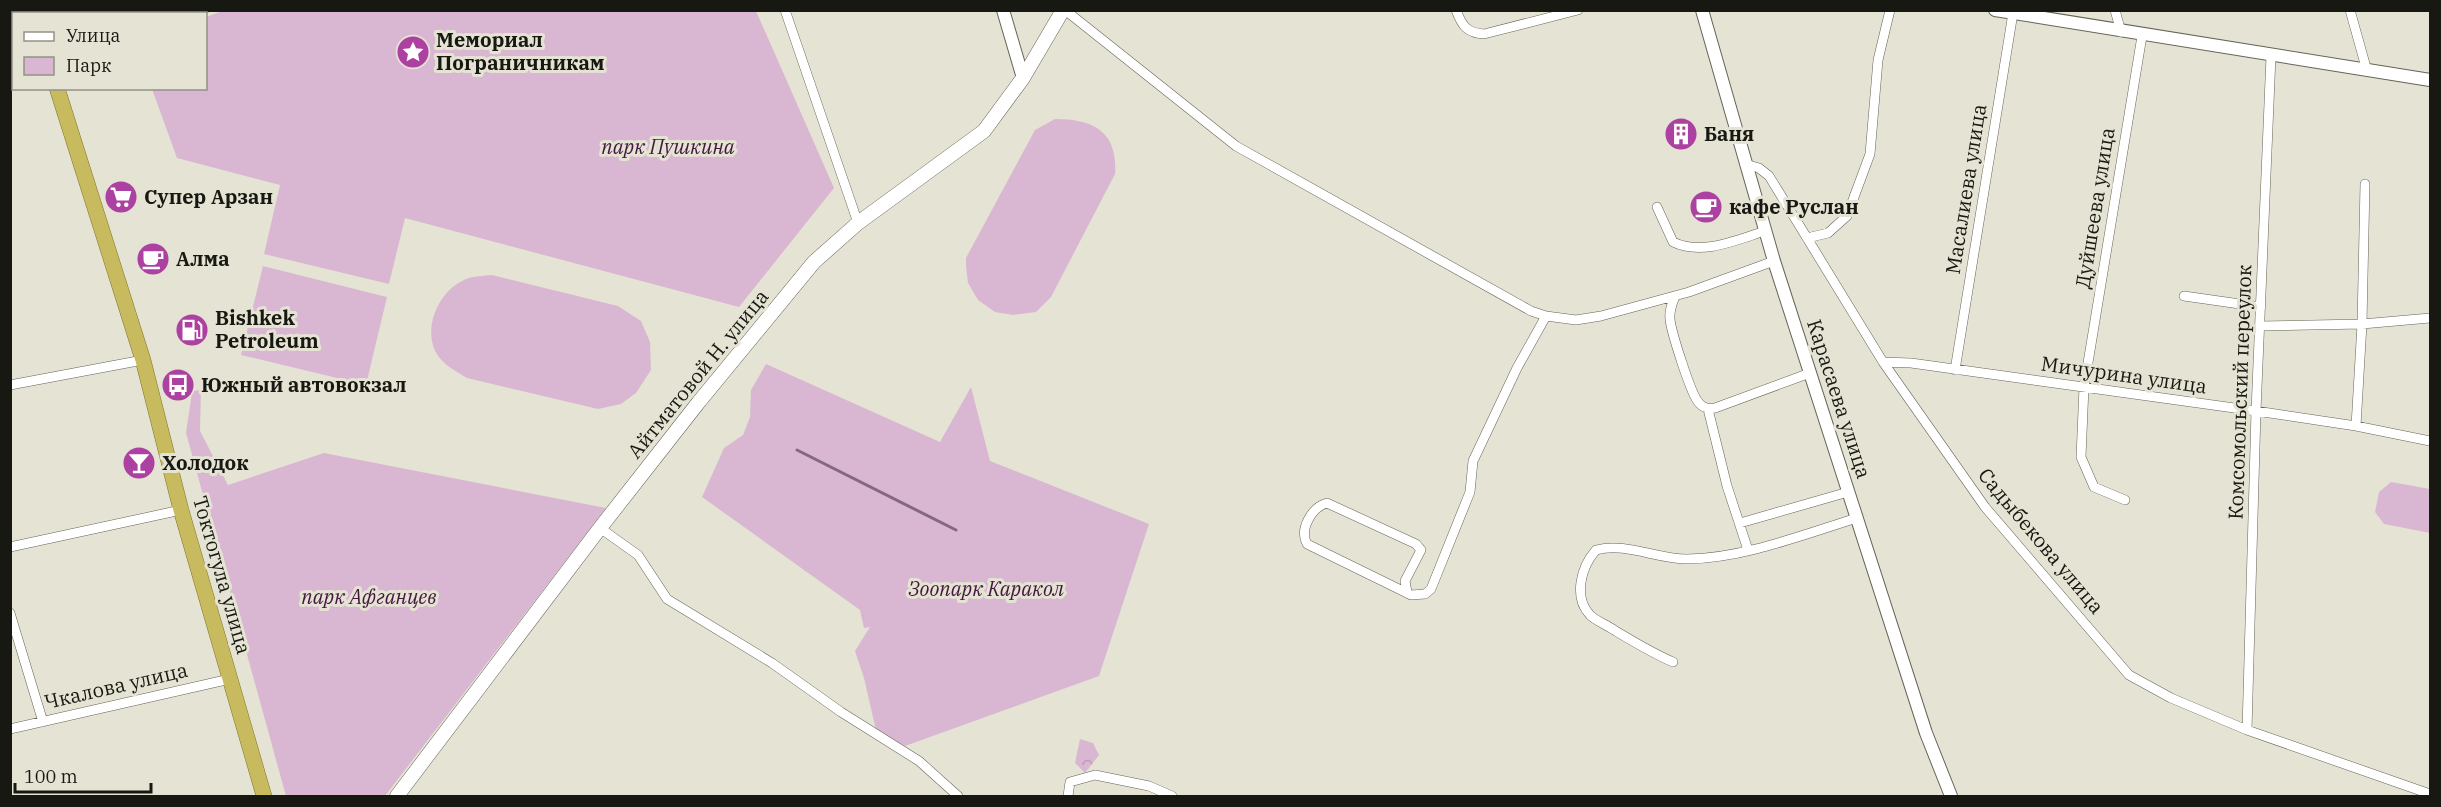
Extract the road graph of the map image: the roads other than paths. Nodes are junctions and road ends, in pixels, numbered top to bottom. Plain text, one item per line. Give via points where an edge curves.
1 (784, 10) edge
2 (1003, 10) edge
3 (1064, 10) edge
4 (1456, 10) edge
5 (1578, 10) edge
6 (1702, 10) edge
7 (1890, 10) edge
8 (1995, 10) edge
9 (2115, 10) edge
10 (2350, 10) edge
11 (2013, 13) junction
12 (2121, 32) junction
13 (2142, 36) junction
14 (2271, 56) junction
15 (2367, 71) junction
16 (1023, 78) junction
17 (2430, 81) edge
18 (58, 90) edge
19 (1745, 164) junction
20 (2365, 184) dead end
21 (1657, 207) dead end
22 (858, 223) junction
23 (1765, 231) junction
24 (1807, 238) junction
25 (1774, 261) junction
26 (1675, 296) junction
27 (2184, 296) dead end
28 (2261, 307) junction
29 (1546, 316) junction
30 (2430, 318) edge
31 (2362, 324) junction
32 (2261, 326) junction
33 (143, 360) junction
34 (1883, 362) junction
35 (1955, 370) junction
36 (1810, 373) junction
37 (10, 385) edge
38 (2084, 387) junction
39 (1708, 409) junction
40 (2256, 411) junction
41 (2356, 426) junction
42 (2430, 441) edge
43 (1848, 492) junction
44 (2126, 500) dead end
45 (181, 510) junction
46 (1857, 518) junction
47 (1740, 523) junction
48 (600, 528) junction
49 (10, 546) edge
50 (1748, 550) junction
51 (1407, 592) junction
52 (10, 613) edge
53 (1672, 662) dead end
54 (230, 679) junction
55 (43, 722) junction
56 (10, 729) edge
57 (2247, 730) junction
58 (2430, 794) edge
59 (264, 796) edge
60 (397, 796) edge
61 (958, 796) edge
62 (1068, 796) edge
63 (1172, 796) edge
64 (1951, 796) edge

1 - 22 street
2 - 16 street
3 - 16 main road, Айтматовой Н. улица
3 - 29 street via 1236,146
4 - 5 street via 1460,22 1472,33 1484,34
6 - 19 street, Карасаева улица
7 - 24 street via 1878,60 1869,154 1851,206 1847,216 1828,233
8 - 11 street
9 - 12 street
10 - 15 street
11 - 12 street
11 - 35 street, Масалиева улица
12 - 13 street
13 - 14 street
13 - 38 street, Дуйшеева улица
14 - 15 street
14 - 28 street, Комсомольский переулок
15 - 17 street
16 - 22 main road, Айтматовой Н. улица via 984,130
18 - 33 highway, Токтогула улица
19 - 23 street, Карасаева улица
19 - 24 street, Садыбекова улица via 1769,176
20 - 31 street
21 - 23 street via 1673,242 1682,246 1719,246
22 - 48 main road, Айтматовой Н. улица via 814,262
23 - 25 street, Карасаева улица
24 - 34 street, Садыбекова улица
25 - 26 street
25 - 36 street, Карасаева улица
26 - 29 street via 1576,320
26 - 39 street via 1670,317 1672,331 1694,396
27 - 28 street
28 - 32 street, Комсомольский переулок
29 - 51 street via 1473,461 1470,492 1431,589 1418,596
30 - 31 street
31 - 32 street
31 - 41 street
32 - 40 street, Комсомольский переулок
33 - 37 street
33 - 45 highway, Токтогула улица
34 - 35 street, Мичурина улица
34 - 57 street, Садыбекова улица via 1984,507 2129,675 2171,698
35 - 38 street, Мичурина улица
36 - 39 street
36 - 43 street, Карасаева улица
38 - 40 street, Мичурина улица
38 - 44 street, Дуйшеева улица via 2081,457 2094,487
39 - 47 street via 1726,486
40 - 41 street, Мичурина улица
40 - 57 street, Комсомольский переулок
41 - 42 street, Мичурина улица
43 - 46 street, Карасаева улица
43 - 47 street
45 - 49 street
45 - 54 highway, Токтогула улица
46 - 50 street
46 - 64 street, Карасаева улица via 1926,733
47 - 50 street
48 - 60 main road, Айтматовой Н. улица
48 - 61 street via 638,555 667,599 919,761
50 - 53 street via 1684,559 1606,547 1596,550 1586,562 1581,585 1584,605 1591,616
51 - 51 street via 1405,581 1421,550 1416,544 1327,503 1315,510 1304,531 1307,544
52 - 55 street
54 - 55 street, Чкалова улица
54 - 59 highway, Токтогула улица
55 - 56 street, Чкалова улица
57 - 58 street, Садыбекова улица
62 - 63 street via 1070,782 1095,775 1149,786

